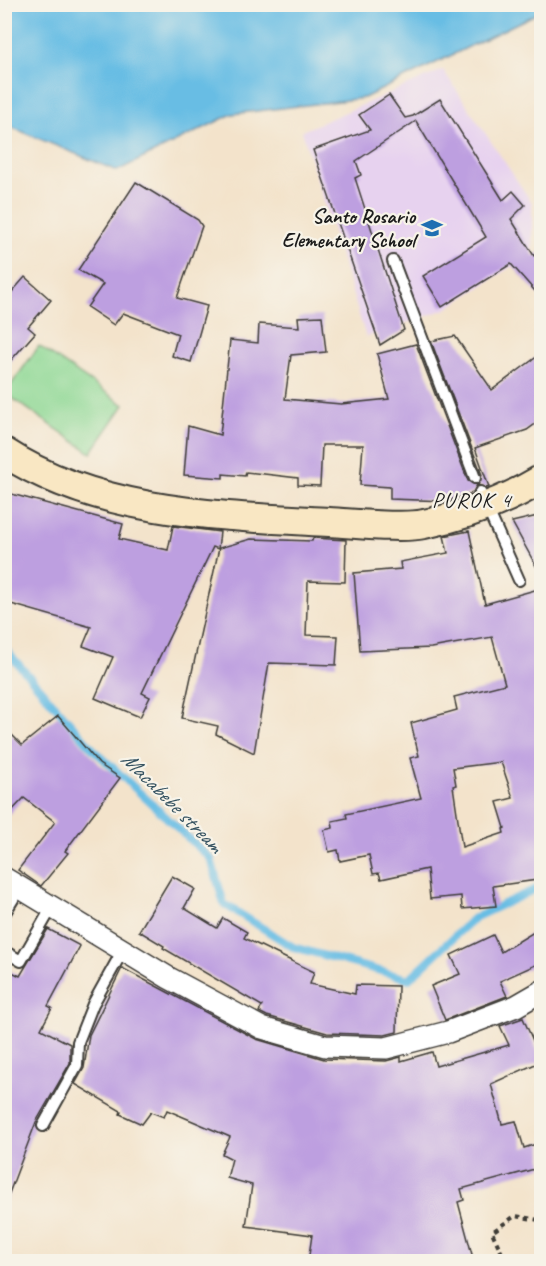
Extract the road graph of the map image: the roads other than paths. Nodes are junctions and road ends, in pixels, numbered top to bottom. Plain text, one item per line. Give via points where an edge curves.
1 (393, 261) dead end
2 (4, 452) edge
3 (475, 478) dead end
4 (542, 479) edge
5 (483, 498) junction
6 (519, 580) dead end
7 (12, 883) edge
8 (52, 907) junction
9 (4, 915) edge
10 (123, 950) junction
11 (4, 951) edge
12 (542, 992) edge
13 (43, 1126) dead end

1 - 3 lane
2 - 5 street via 28,467 100,494 199,515 422,525
4 - 5 street via 521,492
5 - 6 lane
7 - 8 street
7 - 9 lane
8 - 10 street
8 - 11 lane via 21,961
10 - 12 street via 262,1028 326,1046 386,1048 448,1032
10 - 13 lane via 93,1004 78,1042 77,1065

